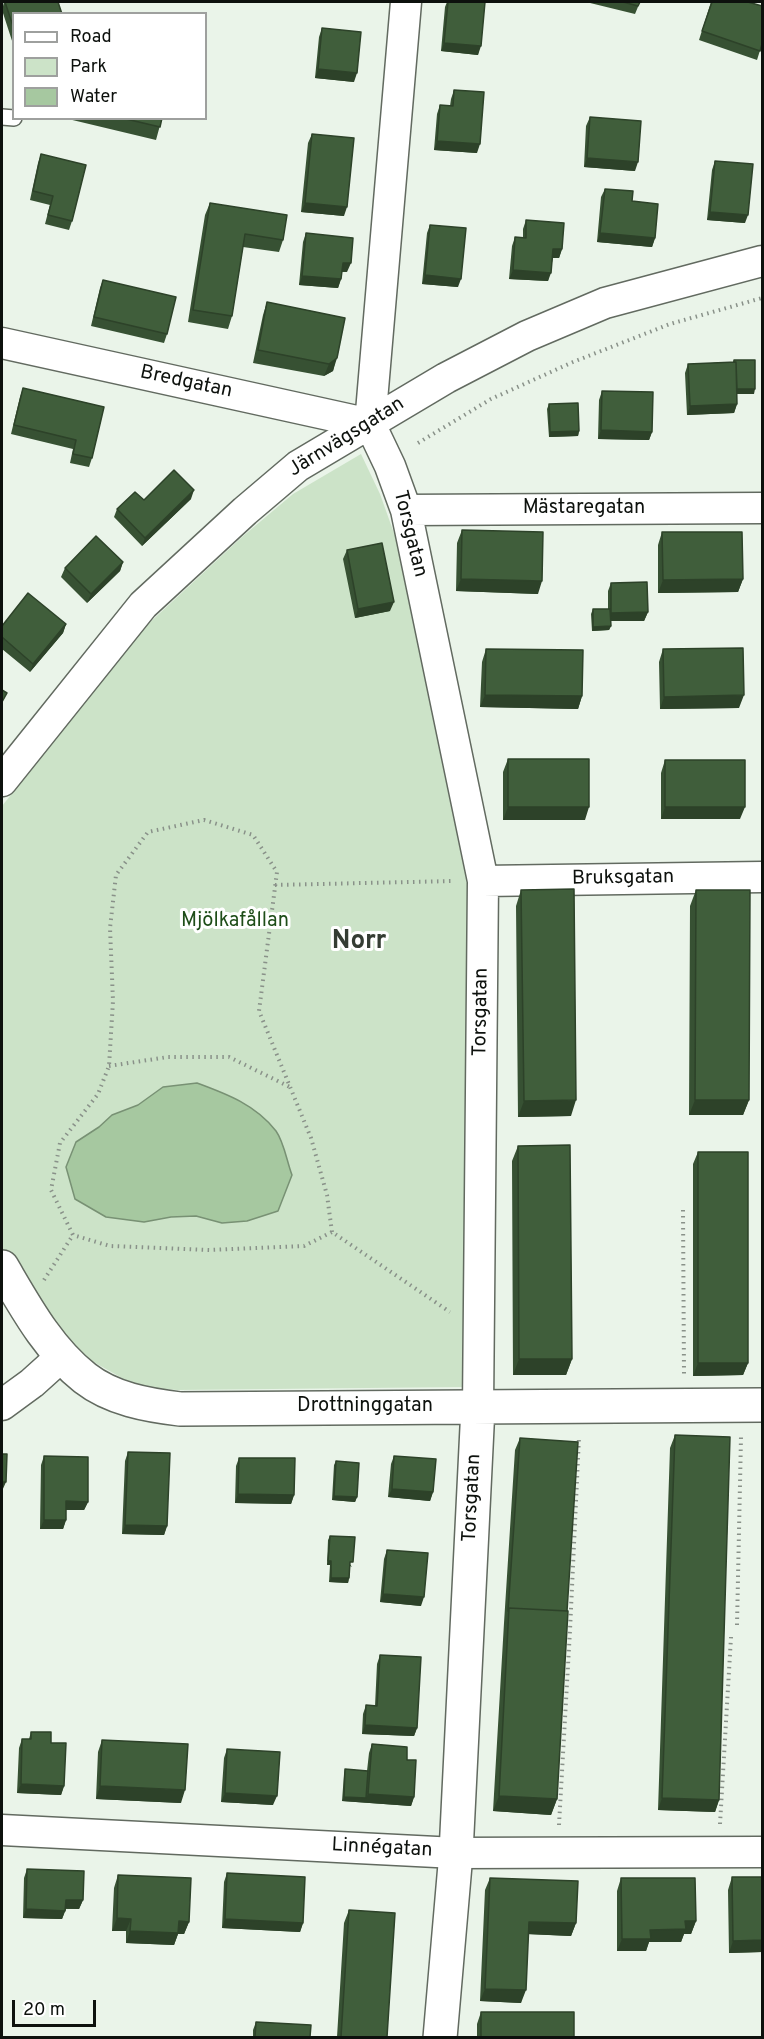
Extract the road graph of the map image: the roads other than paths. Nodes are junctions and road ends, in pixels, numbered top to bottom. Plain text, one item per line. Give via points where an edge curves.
1 (406, 2) edge
2 (762, 261) edge
3 (2, 343) edge
4 (370, 424) junction
5 (762, 508) edge
6 (406, 510) junction
7 (2, 781) edge
8 (762, 877) edge
9 (483, 881) junction
10 (2, 1267) edge
11 (62, 1356) junction
12 (2, 1405) edge
13 (762, 1406) edge
14 (478, 1407) junction
15 (2, 1830) edge
16 (762, 1852) edge
17 (456, 1853) junction
18 (440, 2037) edge

1 - 4 street
2 - 4 street, Järnvägsgatan via 605,303 527,336
3 - 4 street, Bredgatan
4 - 6 street, Torsgatan
4 - 7 street, Järnvägsgatan via 298,466 143,605
5 - 6 street, Mästaregatan
6 - 9 street, Torsgatan
8 - 9 street, Bruksgatan
9 - 14 street, Torsgatan
10 - 11 street, Drottninggatan via 40,1330
11 - 12 street
11 - 14 street, Drottninggatan via 102,1389 151,1405 180,1409
13 - 14 street, Drottninggatan
14 - 17 street, Torsgatan
15 - 17 street, Linnégatan
16 - 17 street, Linnégatan
17 - 18 street, Torsgatan

